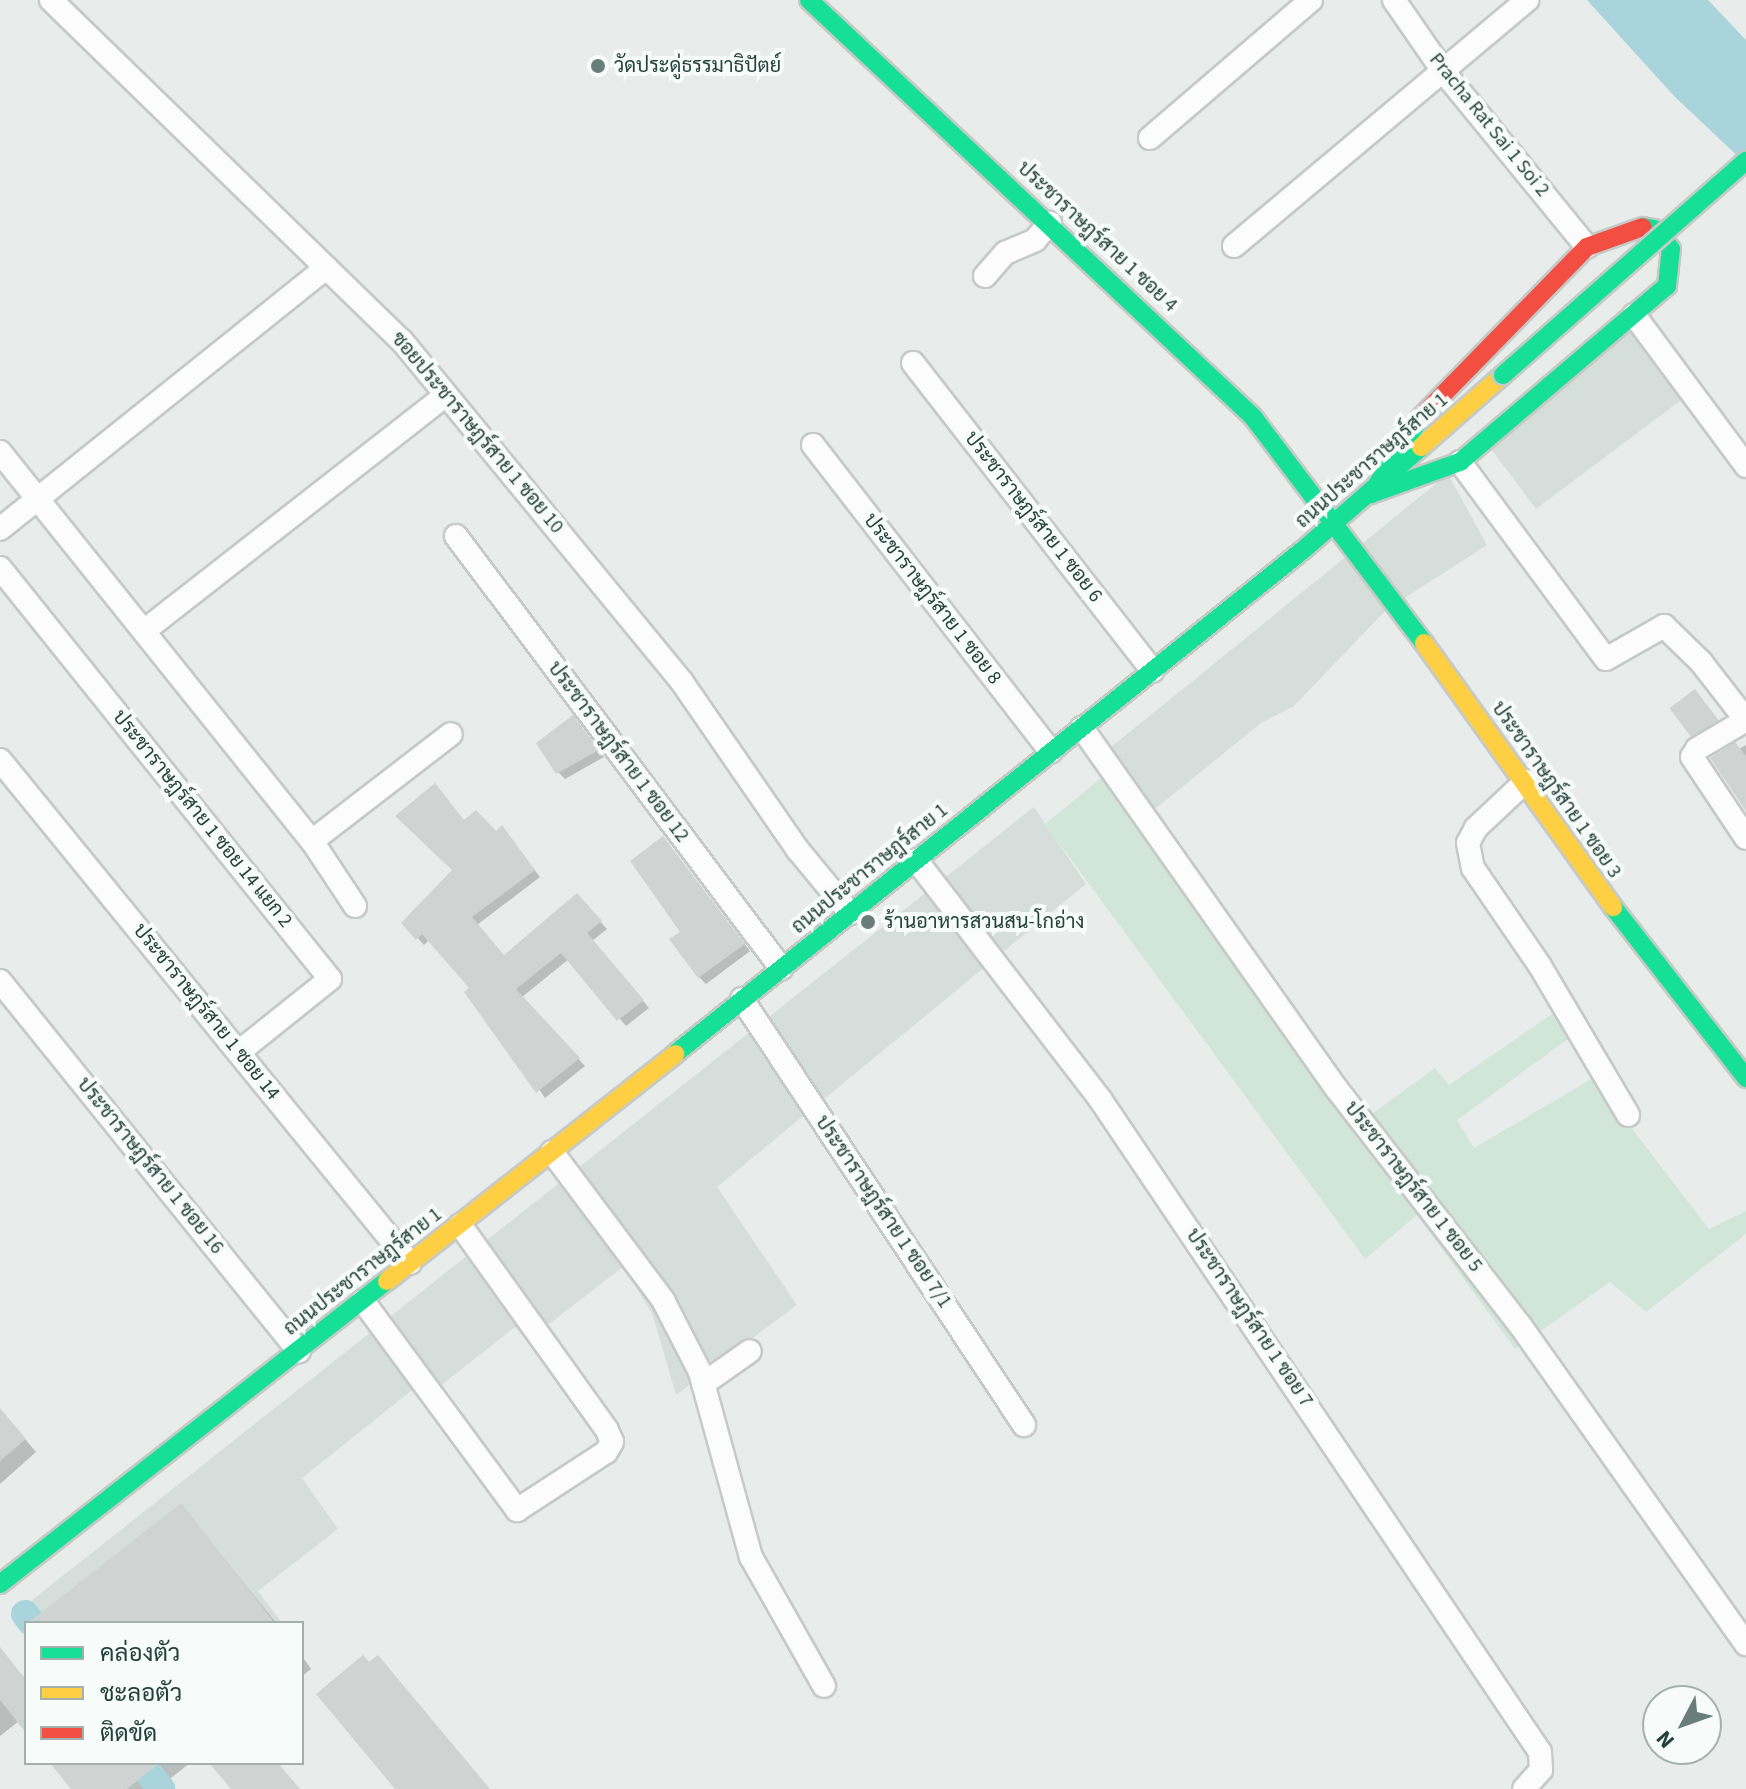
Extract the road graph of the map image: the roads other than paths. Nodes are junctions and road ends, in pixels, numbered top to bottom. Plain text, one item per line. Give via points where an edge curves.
1 (51, 0) edge
2 (809, 0) edge
3 (1311, 0) edge
4 (1394, 0) edge
5 (1527, 0) edge
6 (1443, 71) junction
7 (1150, 138) dead end
8 (1746, 161) edge
9 (1050, 223) junction
10 (1234, 246) dead end
11 (1587, 247) junction
12 (326, 268) junction
13 (985, 276) dead end
14 (1634, 315) junction
15 (913, 363) dead end
16 (446, 395) junction
17 (813, 445) dead end
18 (0, 452) edge
19 (1460, 462) junction
20 (1746, 466) edge
21 (1371, 494) junction
22 (39, 499) junction
23 (1334, 525) junction
24 (0, 529) edge
25 (456, 536) dead end
26 (0, 568) edge
27 (144, 631) junction
28 (1153, 671) junction
29 (1746, 720) edge
30 (1082, 728) junction
31 (451, 734) dead end
32 (1051, 752) junction
33 (0, 760) edge
34 (1526, 781) junction
35 (1746, 838) edge
36 (312, 841) junction
37 (916, 860) junction
38 (355, 906) dead end
39 (850, 913) junction
40 (781, 968) junction
41 (0, 981) edge
42 (742, 999) junction
43 (239, 1052) junction
44 (1746, 1078) edge
45 (1628, 1115) dead end
46 (552, 1152) junction
47 (460, 1225) junction
48 (410, 1263) junction
49 (363, 1301) junction
50 (299, 1351) junction
51 (750, 1351) dead end
52 (703, 1384) junction
53 (1024, 1425) dead end
54 (0, 1584) edge
55 (1746, 1644) edge
56 (824, 1686) dead end
57 (1524, 1789) edge

1 - 12 street, ซอยประชาราษฎร์สาย 1 ซอย 10
2 - 9 main road, ประชาราษฎร์สาย 1 ซอย 4
3 - 7 street
4 - 6 street, Pracha Rat Sai 1 Soi 2
5 - 6 street
6 - 10 street
6 - 11 street, Pracha Rat Sai 1 Soi 2
8 - 21 main road, ถนนประชาราษฎร์สาย 1, bridge
9 - 13 street via 1035,240 1005,253
9 - 23 main road, ประชาราษฎร์สาย 1 ซอย 4 via 1253,417
11 - 14 main road via 1643,227 1654,229 1671,249 1667,286
11 - 21 main road via 1414,424
12 - 16 street, ซอยประชาราษฎร์สาย 1 ซอย 10 via 402,341
12 - 22 street
14 - 19 main road
14 - 20 street
15 - 28 street, ประชาราษฎร์สาย 1 ซอย 6
16 - 27 street
16 - 39 street, ซอยประชาราษฎร์สาย 1 ซอย 10 via 682,682 798,850
17 - 32 street, ประชาราษฎร์สาย 1 ซอย 8
18 - 22 street
19 - 21 main road
19 - 29 street via 1606,659 1664,626 1701,662
21 - 23 main road, ถนนประชาราษฎร์สาย 1
22 - 24 street
22 - 27 street
23 - 28 main road, ถนนประชาราษฎร์สาย 1
23 - 34 main road, ประชาราษฎร์สาย 1 ซอย 3
25 - 40 street, ประชาราษฎร์สาย 1 ซอย 12
26 - 43 street, ประชาราษฎร์สาย 1 ซอย 14 แยก 2 via 330,979
27 - 36 street
28 - 30 main road, ถนนประชาราษฎร์สาย 1
29 - 35 street via 1692,757
30 - 32 main road, ถนนประชาราษฎร์สาย 1
30 - 55 street, ประชาราษฎร์สาย 1 ซอย 5 via 1336,1088 1520,1325
31 - 36 street
32 - 37 main road, ถนนประชาราษฎร์สาย 1
33 - 43 street, ประชาราษฎร์สาย 1 ซอย 14
34 - 44 main road, ประชาราษฎร์สาย 1 ซอย 3 via 1645,953
34 - 45 street via 1476,828 1468,843 1473,868 1540,966
36 - 38 street
37 - 39 main road, ถนนประชาราษฎร์สาย 1
37 - 57 street, ประชาราษฎร์สาย 1 ซอย 7 via 1100,1099 1540,1752 1541,1770
39 - 40 main road, ถนนประชาราษฎร์สาย 1
40 - 42 main road, ถนนประชาราษฎร์สาย 1
41 - 50 street, ประชาราษฎร์สาย 1 ซอย 16
42 - 46 main road, ถนนประชาราษฎร์สาย 1
42 - 53 street, ประชาราษฎร์สาย 1 ซอย 7/1
43 - 48 street, ประชาราษฎร์สาย 1 ซอย 14
46 - 47 main road, ถนนประชาราษฎร์สาย 1
46 - 52 street via 663,1300
47 - 48 main road, ถนนประชาราษฎร์สาย 1
47 - 49 street via 607,1430 612,1442 606,1452 517,1510
48 - 49 main road, ถนนประชาราษฎร์สาย 1
49 - 50 main road, ถนนประชาราษฎร์สาย 1
50 - 54 main road, ถนนประชาราษฎร์สาย 1
51 - 52 street
52 - 56 street via 751,1557

